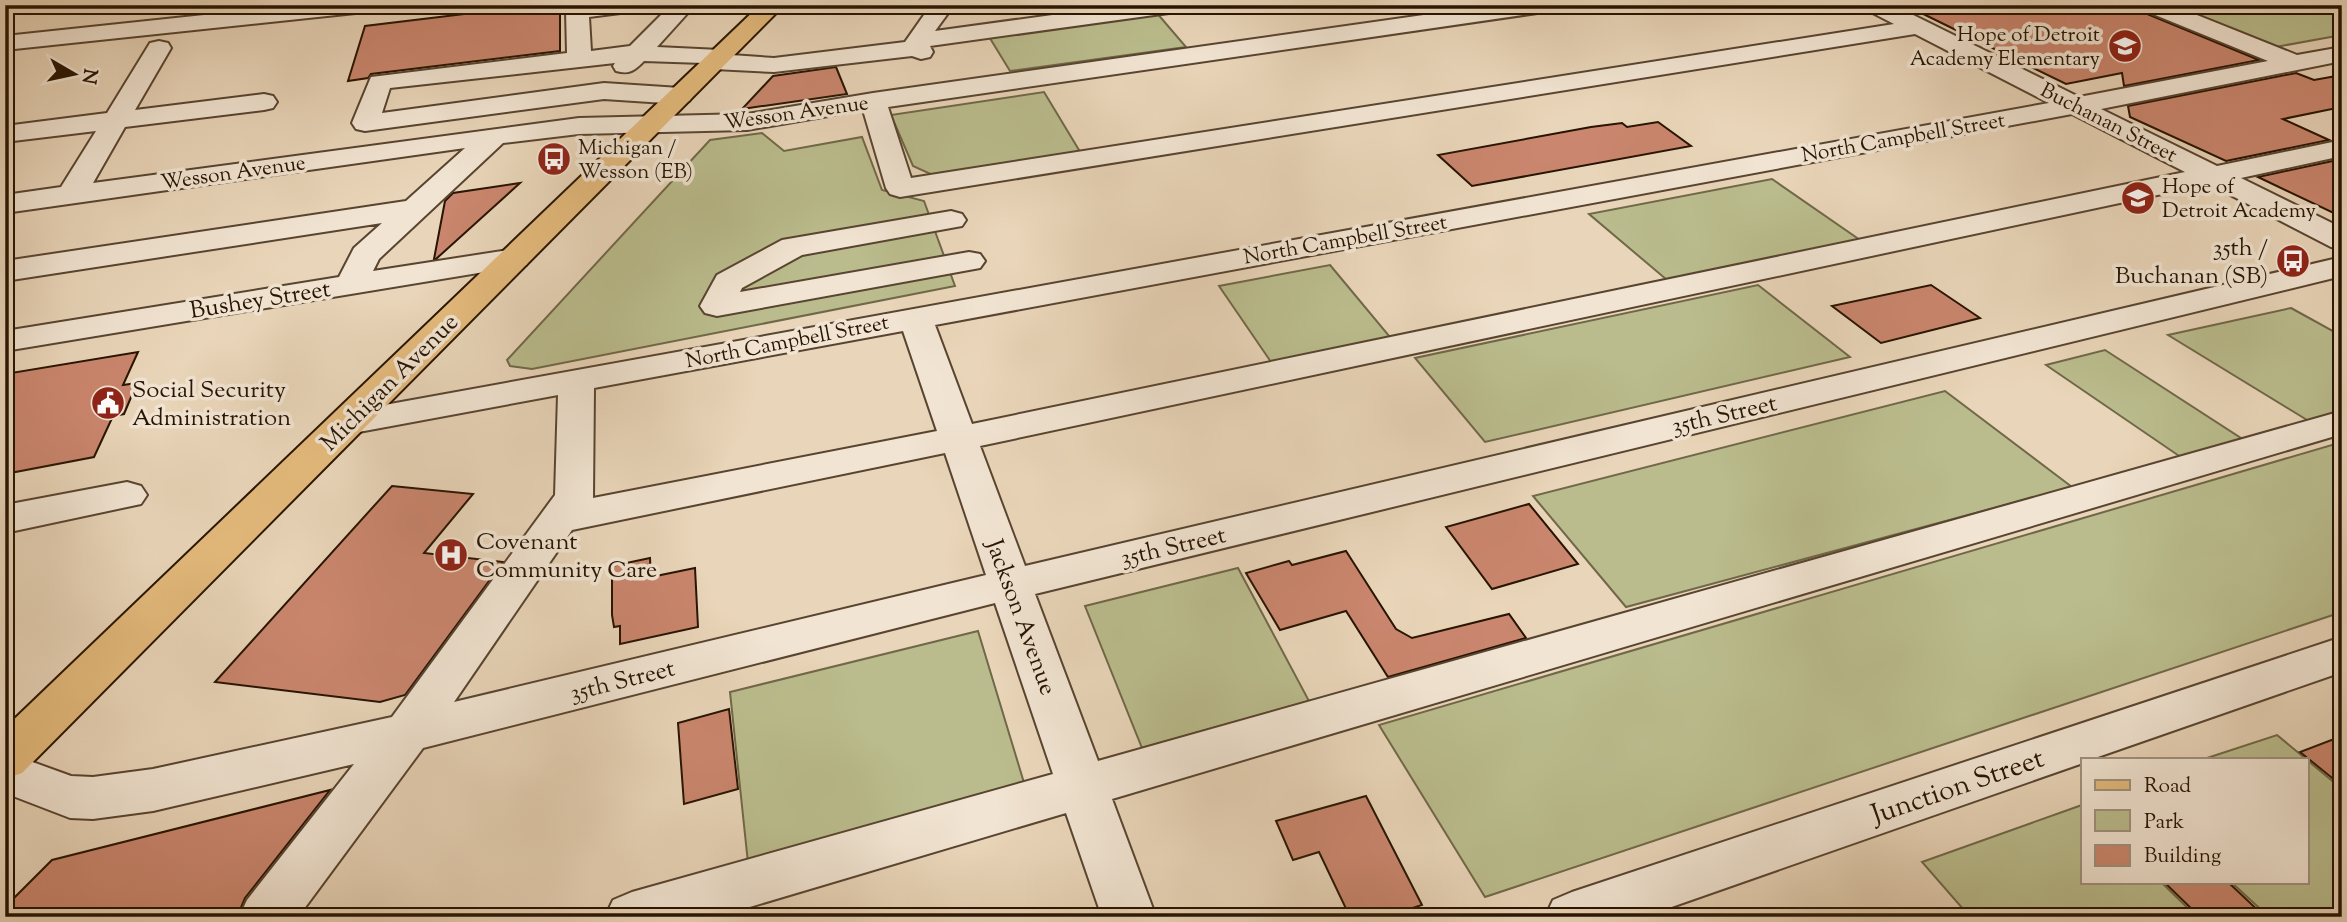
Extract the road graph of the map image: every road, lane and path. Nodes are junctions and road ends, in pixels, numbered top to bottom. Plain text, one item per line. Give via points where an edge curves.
1 (365, 5) edge
2 (636, 5) edge
3 (684, 5) edge
4 (765, 5) edge
5 (779, 5) edge
6 (943, 5) edge
7 (1177, 5) edge
8 (1544, 5) edge
9 (1875, 5) edge
10 (2151, 5) edge
11 (772, 6) edge
12 (1339, 14) dead end
13 (1919, 27) junction
14 (1360, 32) junction
15 (5, 43) edge
16 (917, 44) junction
17 (159, 48) dead end
18 (636, 54) junction
19 (2342, 54) edge
20 (579, 58) junction
21 (717, 60) junction
22 (2295, 63) junction
23 (604, 91) junction
24 (941, 92) junction
25 (680, 96) junction
26 (873, 101) junction
27 (264, 102) dead end
28 (2075, 106) junction
29 (116, 121) junction
30 (365, 124) junction
31 (652, 124) junction
32 (5, 134) edge
33 (494, 136) junction
34 (2342, 148) edge
35 (348, 156) junction
36 (2214, 175) junction
37 (937, 183) junction
38 (72, 194) junction
39 (5, 204) edge
40 (413, 209) junction
41 (951, 220) junction
42 (2342, 240) edge
43 (515, 258) junction
44 (969, 261) junction
45 (2342, 266) edge
46 (5, 271) edge
47 (351, 285) junction
48 (986, 304) junction
49 (717, 306) junction
50 (915, 317) junction
51 (5, 341) edge
52 (727, 352) junction
53 (576, 380) junction
54 (348, 422) junction
55 (2342, 422) edge
56 (957, 439) junction
57 (127, 495) dead end
58 (5, 519) edge
59 (558, 519) junction
60 (1012, 584) junction
61 (2342, 654) edge
62 (407, 733) junction
63 (5, 759) edge
64 (5, 772) edge
65 (1083, 787) junction
66 (265, 917) edge
67 (632, 917) edge
68 (1129, 917) edge
69 (1572, 917) edge

1 - 15 street
2 - 20 street via 577,11
3 - 18 street
4 - 11 street
5 - 11 street
6 - 16 street
7 - 16 street
8 - 14 street, Wesson Avenue
9 - 13 street, Buchanan Street
10 - 22 street
11 - 21 main road, Michigan Avenue
12 - 14 street
13 - 28 street, Buchanan Street
13 - 37 street
14 - 24 street, Wesson Avenue
16 - 21 street via 774,65
16 - 24 street
17 - 29 street
18 - 20 street
18 - 21 street
18 - 23 street
19 - 22 street, North Campbell Street
20 - 30 street via 380,82
21 - 25 main road, Michigan Avenue
22 - 28 street, North Campbell Street
23 - 25 street
23 - 30 street
24 - 26 street, Wesson Avenue
25 - 31 main road, Michigan Avenue
26 - 31 street, Wesson Avenue via 747,122
26 - 37 street via 900,188
27 - 29 street
28 - 36 street, Buchanan Street
28 - 48 street, North Campbell Street
29 - 32 street
29 - 38 street
30 - 35 street
31 - 33 street, Wesson Avenue via 579,126
31 - 43 main road, Michigan Avenue
33 - 35 street, Wesson Avenue
33 - 40 street
34 - 36 street
35 - 38 street, Wesson Avenue
36 - 42 street, Buchanan Street
36 - 56 street
37 - 41 street
38 - 39 street, Wesson Avenue
40 - 46 street
40 - 47 street via 365,254
41 - 44 street
41 - 49 street via 793,247 728,282
43 - 47 street, Bushey Street
43 - 54 main road, Michigan Avenue
44 - 48 street
44 - 49 street
45 - 60 street, 35th Street
47 - 51 street, Bushey Street
48 - 50 street, North Campbell Street
49 - 52 street
50 - 52 street, North Campbell Street
50 - 56 street, Jackson Avenue
52 - 53 street, North Campbell Street
53 - 54 street, North Campbell Street
53 - 59 street via 575,496
54 - 63 main road, Michigan Avenue
55 - 65 street
56 - 59 street
56 - 60 street, Jackson Avenue
57 - 58 street
59 - 62 street
60 - 62 street, 35th Street
60 - 65 street, Jackson Avenue
61 - 69 street, Junction Street
62 - 64 street, 35th Street via 153,790 93,799 70,797
62 - 66 street
65 - 67 street
65 - 68 street, Jackson Avenue

